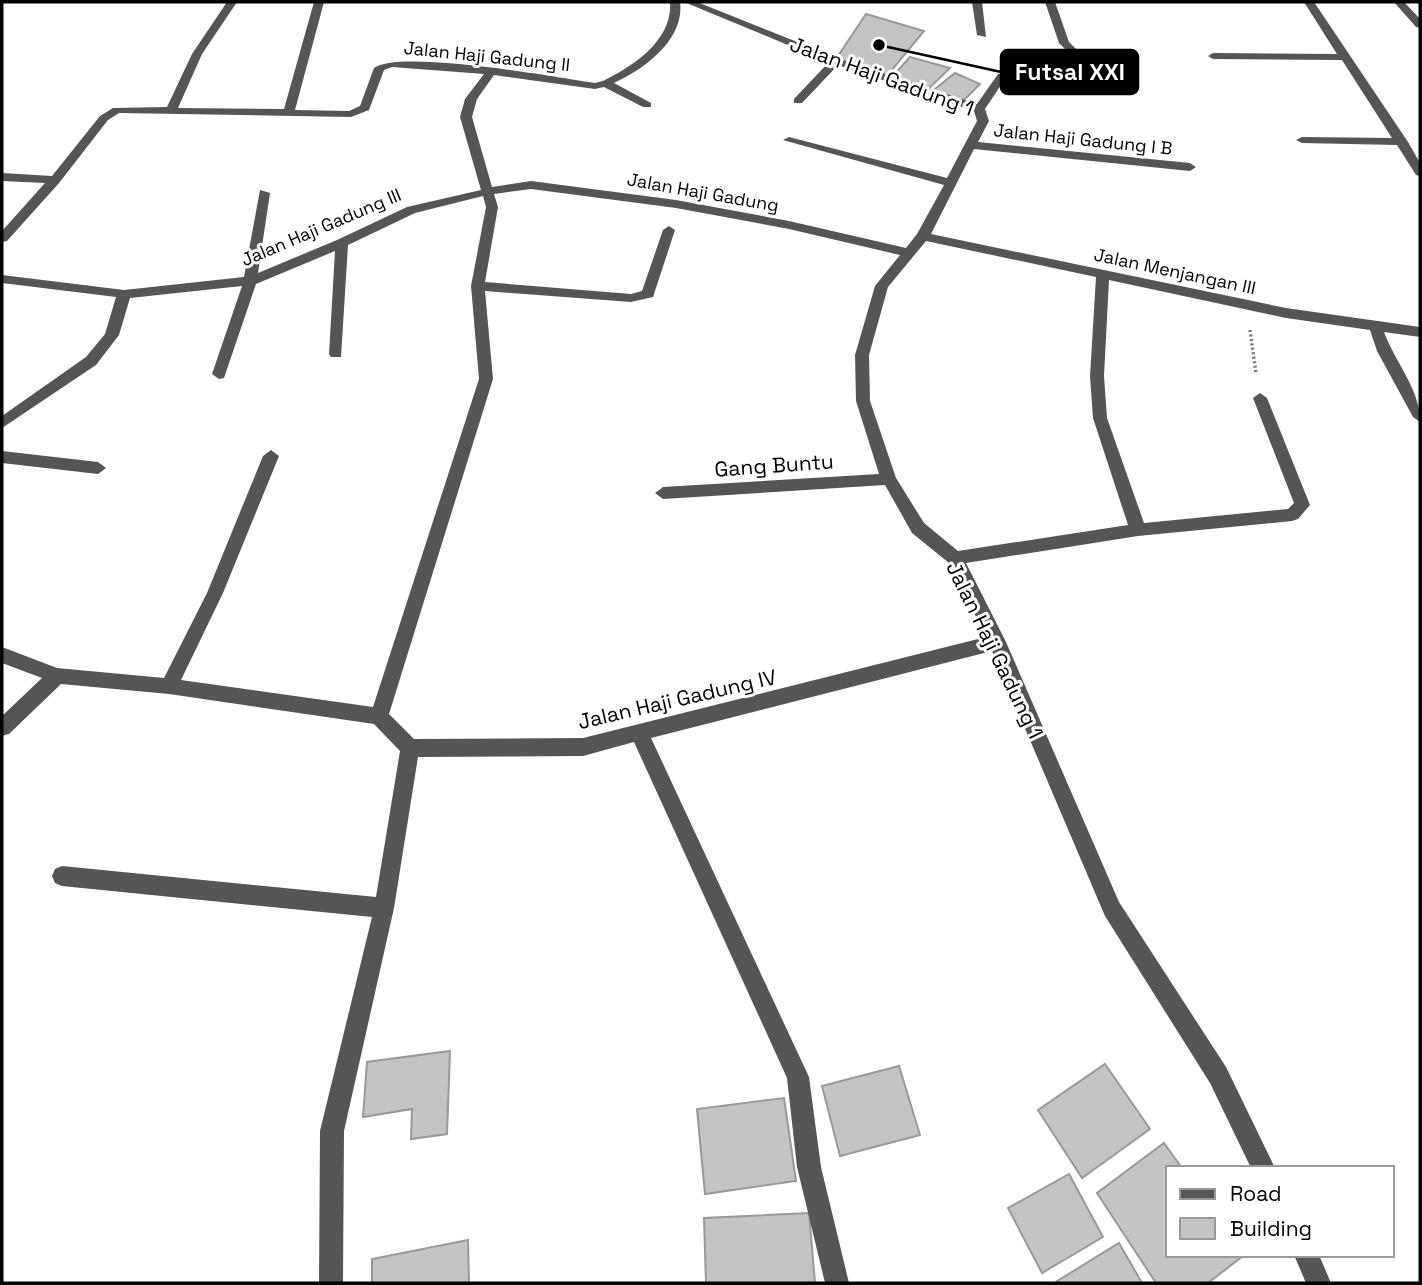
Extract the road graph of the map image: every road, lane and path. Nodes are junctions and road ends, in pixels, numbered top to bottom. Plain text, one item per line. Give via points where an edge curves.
1 (232, 2) edge
2 (318, 2) edge
3 (675, 2) edge
4 (689, 2) edge
5 (977, 2) edge
6 (1050, 2) edge
7 (1309, 2) edge
8 (1399, 2) edge
9 (1420, 25) edge
10 (982, 35) dead end
11 (1072, 50) dead end
12 (1213, 56) dead end
13 (1345, 57) junction
14 (836, 61) junction
15 (491, 71) junction
16 (1002, 76) dead end
17 (607, 85) junction
18 (799, 101) dead end
19 (647, 105) dead end
20 (979, 109) junction
21 (171, 110) junction
22 (289, 111) junction
23 (789, 139) dead end
24 (1302, 140) dead end
25 (1402, 142) junction
26 (972, 145) junction
27 (1190, 167) dead end
28 (1420, 172) edge
29 (2, 177) edge
30 (55, 180) junction
31 (950, 183) junction
32 (490, 191) junction
33 (264, 193) dead end
34 (669, 230) dead end
35 (923, 236) junction
36 (2, 238) edge
37 (342, 243) junction
38 (909, 253) junction
39 (1103, 275) junction
40 (2, 279) edge
41 (250, 281) junction
42 (478, 286) junction
43 (124, 294) junction
44 (1247, 306) junction
45 (1376, 328) junction
46 (1420, 332) edge
47 (336, 354) dead end
48 (219, 374) dead end
49 (1260, 398) joint
50 (1420, 417) edge
51 (2, 423) edge
52 (271, 456) dead end
53 (2, 457) edge
54 (98, 468) dead end
55 (889, 479) junction
56 (663, 493) dead end
57 (1138, 530) junction
58 (956, 558) junction
59 (997, 642) junction
60 (2, 654) edge
61 (57, 676) junction
62 (169, 686) junction
63 (379, 716) junction
64 (2, 728) edge
65 (639, 733) junction
66 (410, 748) junction
67 (62, 876) dead end
68 (384, 908) junction
69 (1263, 1166) edge
70 (1307, 1257) edge
71 (331, 1283) edge
72 (836, 1283) edge
73 (1319, 1283) edge

1 - 21 street via 197,54
2 - 22 street
3 - 17 street via 676,16 667,36 630,73
4 - 14 street, Jalan Haji Gadung 1
5 - 10 street
6 - 11 street via 1064,43
7 - 13 street
8 - 9 street
12 - 13 street
13 - 25 street
14 - 18 street
14 - 20 street, Jalan Haji Gadung 1
15 - 17 street, Jalan Haji Gadung II
15 - 22 street, Jalan Haji Gadung II via 391,65 379,68 365,108 351,114
15 - 32 street via 471,99 466,117
16 - 20 street
17 - 19 street
20 - 26 street, Jalan Haji Gadung 1 via 983,121
21 - 22 street, Jalan Haji Gadung II
21 - 30 street, Jalan Haji Gadung II via 111,112
23 - 31 street
24 - 25 street
25 - 28 street
26 - 27 street, Jalan Haji Gadung I B
26 - 31 street, Jalan Haji Gadung 1
29 - 30 street
30 - 36 street
31 - 35 street, Jalan Haji Gadung 1
32 - 37 street, Jalan Haji Gadung III via 411,210
32 - 38 street, Jalan Haji Gadung via 531,185 562,187 789,225
32 - 42 street via 492,207
33 - 41 street
34 - 42 street via 648,295 631,298
35 - 38 street, Jalan Haji Gadung 1
35 - 39 street, Jalan Menjangan III
37 - 41 street, Jalan Haji Gadung III
37 - 47 street
38 - 55 street, Jalan Haji Gadung 1 via 882,286 862,355 863,401
39 - 44 street, Jalan Menjangan III
39 - 57 street via 1097,376 1100,418
40 - 43 street, Jalan Haji Gadung III
41 - 43 street, Jalan Haji Gadung III
41 - 48 street
42 - 63 street via 486,379
43 - 51 street via 112,335 91,361
44 - 45 street, Jalan Menjangan III
44 - 49 path
45 - 46 street, Jalan Menjangan III
45 - 50 street
49 - 57 street via 1300,495 1298,512
52 - 62 street via 215,593
53 - 54 street
55 - 56 street, Gang Buntu
55 - 58 street, Jalan Haji Gadung 1 via 918,528
57 - 58 street
58 - 59 street, Jalan Haji Gadung 1
59 - 65 street, Jalan Haji Gadung IV
59 - 69 street, Jalan Haji Gadung 1 via 1112,909 1218,1075
60 - 61 street
61 - 62 street
61 - 64 street
62 - 63 street
63 - 66 street
65 - 66 street, Jalan Haji Gadung IV via 583,747
65 - 72 street via 798,1077 809,1167
66 - 68 street
67 - 68 street
68 - 71 street via 332,1131
70 - 73 street

